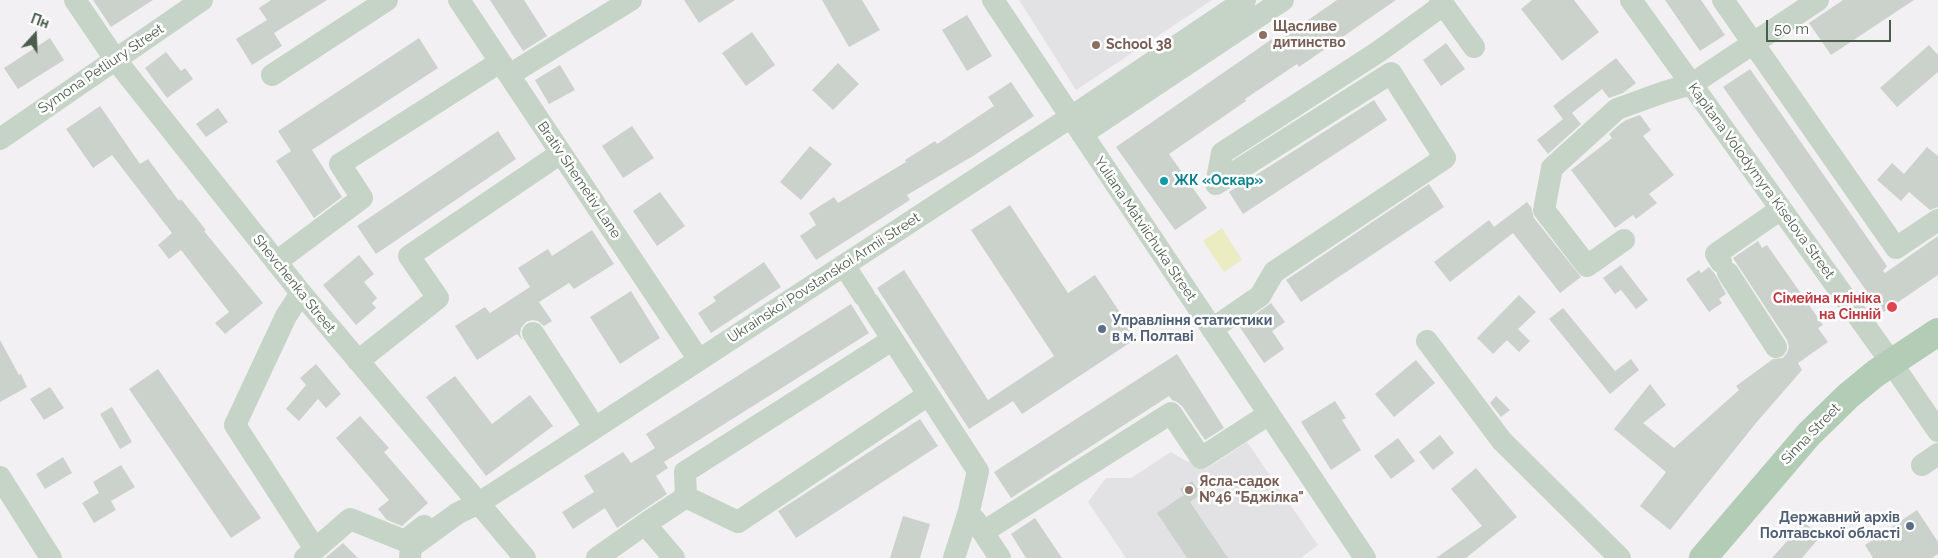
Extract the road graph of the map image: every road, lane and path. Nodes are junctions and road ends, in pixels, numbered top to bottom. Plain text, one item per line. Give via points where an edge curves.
1 (75, 0) edge
2 (202, 0) edge
3 (387, 0) edge
4 (459, 0) edge
5 (631, 0) edge
6 (992, 0) edge
7 (1246, 0) edge
8 (1283, 0) edge
9 (1631, 0) edge
10 (1723, 0) edge
11 (1818, 0) edge
12 (1441, 2) edge
13 (1753, 44) junction
14 (1474, 47) dead end
15 (115, 59) junction
16 (505, 69) junction
17 (272, 75) dead end
18 (1692, 84) junction
19 (1327, 85) junction
20 (1340, 105) junction
21 (1076, 126) junction
22 (0, 139) edge
23 (561, 153) junction
24 (1781, 208) junction
25 (1938, 220) edge
26 (1624, 240) dead end
27 (276, 262) junction
28 (844, 265) junction
29 (301, 294) junction
30 (1212, 328) junction
31 (1938, 332) edge
32 (533, 333) dead end
33 (892, 340) junction
34 (1426, 341) dead end
35 (1776, 347) dead end
36 (699, 360) junction
37 (358, 361) junction
38 (1891, 362) junction
39 (928, 394) junction
40 (1269, 414) junction
41 (595, 428) junction
42 (1938, 431) edge
43 (0, 477) edge
44 (686, 497) junction
45 (479, 503) junction
46 (969, 511) junction
47 (644, 524) junction
48 (983, 532) junction
49 (310, 553) edge
50 (51, 558) edge
51 (410, 558) edge
52 (525, 558) edge
53 (597, 558) edge
54 (674, 558) edge
55 (954, 558) edge
56 (1000, 558) edge
57 (1365, 558) edge
58 (1620, 558) edge
59 (1703, 558) edge

1 - 15 street, Shevchenka Street
2 - 15 street, Symona Petliury Street
3 - 17 street
4 - 16 street, Brativ Shemetiv Lane
5 - 16 street
6 - 21 street, Yuliana Matviichuka Street
7 - 21 street, Ukrainskoi Povstanskoi Armii Street
8 - 21 street, Ukrainskoi Povstanskoi Armii Street
9 - 18 street, Kapitana Volodymyra Kiselova Street
10 - 13 street
11 - 13 street
12 - 14 street
12 - 19 street via 1378,52
13 - 18 street
13 - 25 street via 1896,248
15 - 22 street, Symona Petliury Street
15 - 27 street, Shevchenka Street
16 - 23 street, Brativ Shemetiv Lane
16 - 27 street via 340,164 362,198
18 - 24 street, Kapitana Volodymyra Kiselova Street
18 - 26 street via 1617,109 1552,168 1544,210 1587,266
19 - 20 street
19 - 20 street via 1222,153 1216,184
20 - 30 street via 1391,73 1445,158 1274,272 1260,296
21 - 28 street, Ukrainskoi Povstanskoi Armii Street
21 - 30 street, Yuliana Matviichuka Street
23 - 36 street, Brativ Shemetiv Lane
23 - 37 street via 409,256 438,298
24 - 35 street via 1716,254
24 - 38 street, Kapitana Volodymyra Kiselova Street
27 - 29 street, Shevchenka Street
28 - 33 street
28 - 36 street, Ukrainskoi Povstanskoi Armii Street
29 - 37 street, Shevchenka Street
29 - 49 street via 286,316 234,425
30 - 40 street, Yuliana Matviichuka Street
31 - 38 main road, Sinna Street
32 - 41 street
33 - 39 street
33 - 44 street via 685,472
34 - 58 street via 1502,441
36 - 41 street, Ukrainskoi Povstanskoi Armii Street
37 - 45 street, Shevchenka Street
38 - 42 street, Kapitana Volodymyra Kiselova Street
38 - 59 main road, Sinna Street via 1848,396 1809,434
39 - 44 street via 738,522
39 - 46 street via 978,472
40 - 48 street via 1201,458 1171,413
40 - 57 street, Yuliana Matviichuka Street
41 - 45 street, Ukrainskoi Povstanskoi Armii Street
43 - 50 street
44 - 47 street
45 - 49 street via 457,501 405,540 350,519
45 - 51 street, Ukrainskoi Povstanskoi Armii Street via 458,513 411,547
45 - 52 street, Shevchenka Street
46 - 48 street
46 - 55 street
47 - 53 street
47 - 54 street
48 - 56 street

